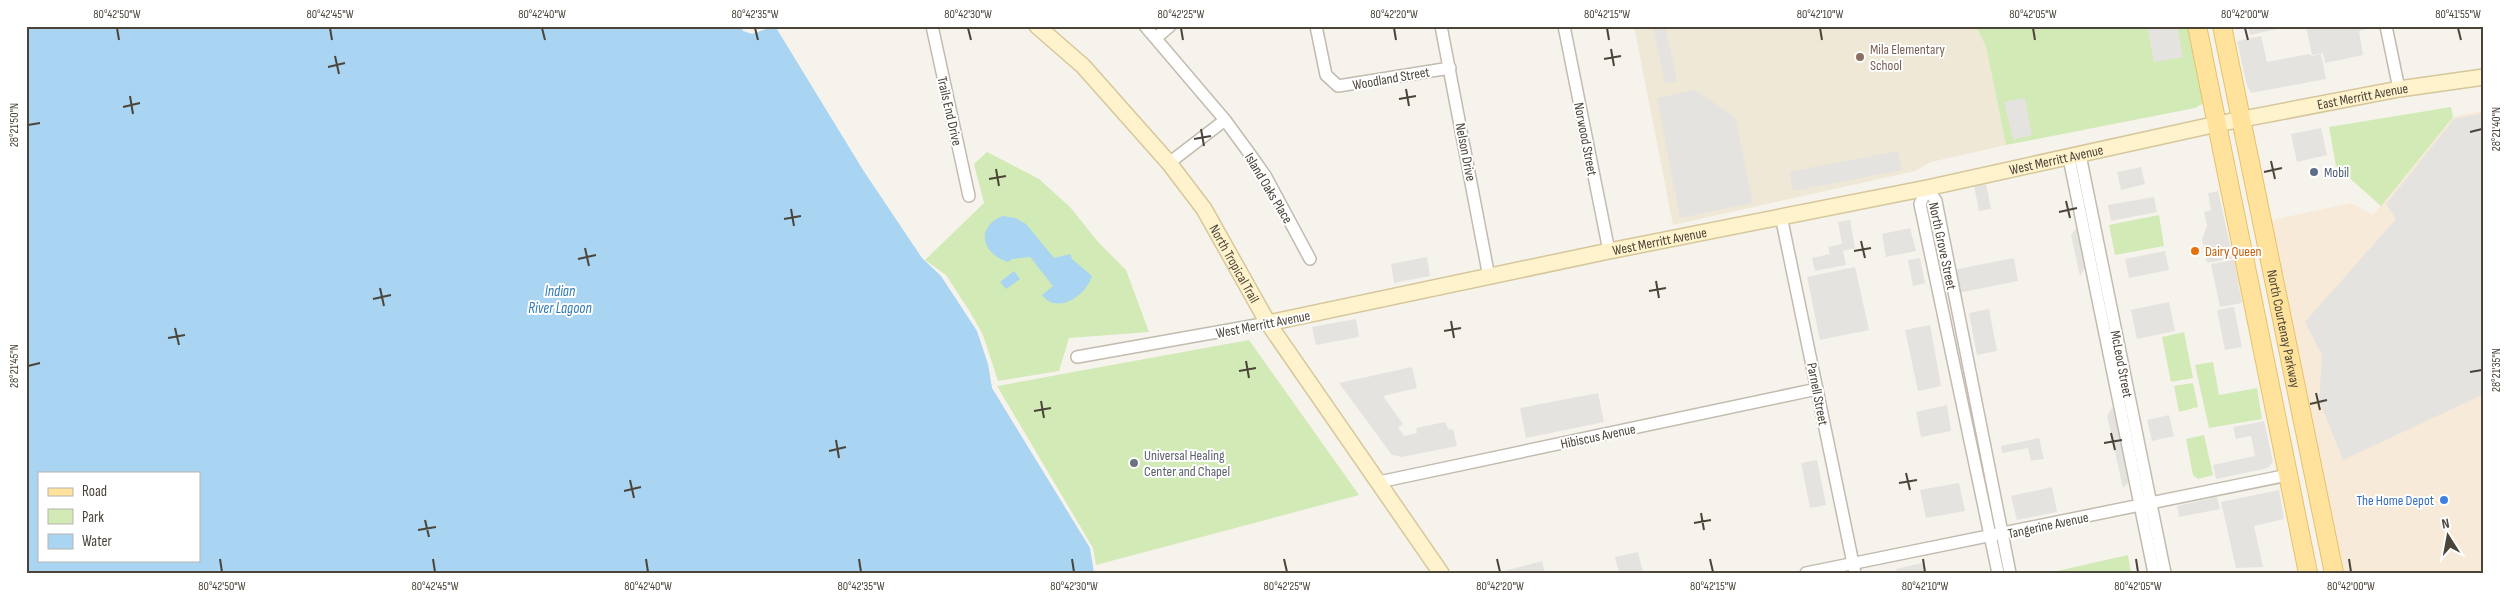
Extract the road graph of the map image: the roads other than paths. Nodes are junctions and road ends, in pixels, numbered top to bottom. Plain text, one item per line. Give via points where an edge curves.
1 (932, 26) edge
2 (1037, 26) edge
3 (1145, 26) edge
4 (1170, 26) edge
5 (1316, 26) edge
6 (1441, 26) edge
7 (1564, 26) edge
8 (2196, 26) edge
9 (2222, 26) edge
10 (2386, 26) edge
11 (1157, 37) junction
12 (1450, 68) junction
13 (2484, 77) edge
14 (2399, 90) junction
15 (1225, 120) junction
16 (2240, 120) junction
17 (2217, 124) junction
18 (2074, 156) junction
19 (1169, 163) junction
20 (1927, 188) junction
21 (969, 196) dead end
22 (1781, 216) junction
23 (1609, 251) junction
24 (1310, 259) dead end
25 (1949, 275) junction
26 (2248, 276) junction
27 (1489, 277) junction
28 (1936, 278) junction
29 (2255, 310) junction
30 (2282, 312) junction
31 (1305, 316) junction
32 (1268, 324) junction
33 (2288, 345) junction
34 (1284, 346) junction
35 (1077, 357) dead end
36 (1817, 389) junction
37 (2280, 431) junction
38 (2313, 470) junction
39 (2288, 475) junction
40 (1379, 482) junction
41 (2320, 504) junction
42 (2145, 505) junction
43 (2002, 534) junction
44 (1990, 536) junction
45 (1854, 568) edge
46 (1441, 573) edge
47 (1806, 573) edge
48 (1998, 573) edge
49 (2010, 573) edge
50 (2154, 573) edge
51 (2165, 573) edge
52 (2308, 573) edge
53 (2334, 573) edge

1 - 21 street, Trails End Drive
2 - 19 street, North Tropical Trail via 1083,66
3 - 11 street, Island Oaks Place
4 - 11 street
5 - 12 street, Woodland Street via 1326,75 1338,86
6 - 12 street, Nelson Drive
7 - 23 street, Norwood Street
8 - 17 main road, North Courtenay Parkway
9 - 16 main road, North Courtenay Parkway
10 - 14 street
11 - 15 street, Island Oaks Place
12 - 27 street, Nelson Drive
13 - 14 street, East Merritt Avenue
14 - 16 street, East Merritt Avenue
15 - 19 street
15 - 24 street, Island Oaks Place via 1266,177
16 - 17 street, West Merritt Avenue
16 - 30 main road, North Courtenay Parkway
17 - 18 street, West Merritt Avenue
17 - 26 main road, North Courtenay Parkway
18 - 20 street, West Merritt Avenue
18 - 42 street, McLeod Street
19 - 32 street, North Tropical Trail via 1204,209
20 - 22 street, West Merritt Avenue
20 - 25 street, North Grove Street via 1936,202
20 - 28 street, North Grove Street via 1920,204
22 - 23 street, West Merritt Avenue
22 - 36 street, Parnell Street
23 - 27 street, West Merritt Avenue
25 - 28 street
25 - 43 street, North Grove Street
26 - 29 main road, North Courtenay Parkway
26 - 30 main road via 2264,299
27 - 31 street, West Merritt Avenue
28 - 44 street, North Grove Street
29 - 33 main road via 2272,320
29 - 37 main road, North Courtenay Parkway
30 - 33 main road, North Courtenay Parkway
31 - 32 street, West Merritt Avenue
31 - 34 street via 1286,330
32 - 34 street, North Tropical Trail
32 - 35 street, West Merritt Avenue
33 - 38 main road, North Courtenay Parkway
34 - 40 street, North Tropical Trail
36 - 40 street, Hibiscus Avenue
36 - 45 street, Parnell Street
37 - 38 main road via 2302,467
37 - 39 main road, North Courtenay Parkway
38 - 41 main road, North Courtenay Parkway
39 - 41 main road via 2303,482
39 - 42 street, Tangerine Avenue
39 - 52 main road, North Courtenay Parkway
40 - 46 street, North Tropical Trail
41 - 53 main road, North Courtenay Parkway
42 - 43 street, Tangerine Avenue
42 - 50 street, McLeod Street
42 - 51 street, McLeod Street
43 - 44 street, Tangerine Avenue
43 - 49 street, North Grove Street
44 - 45 street, Tangerine Avenue
44 - 48 street, North Grove Street
45 - 47 street, Tangerine Avenue

